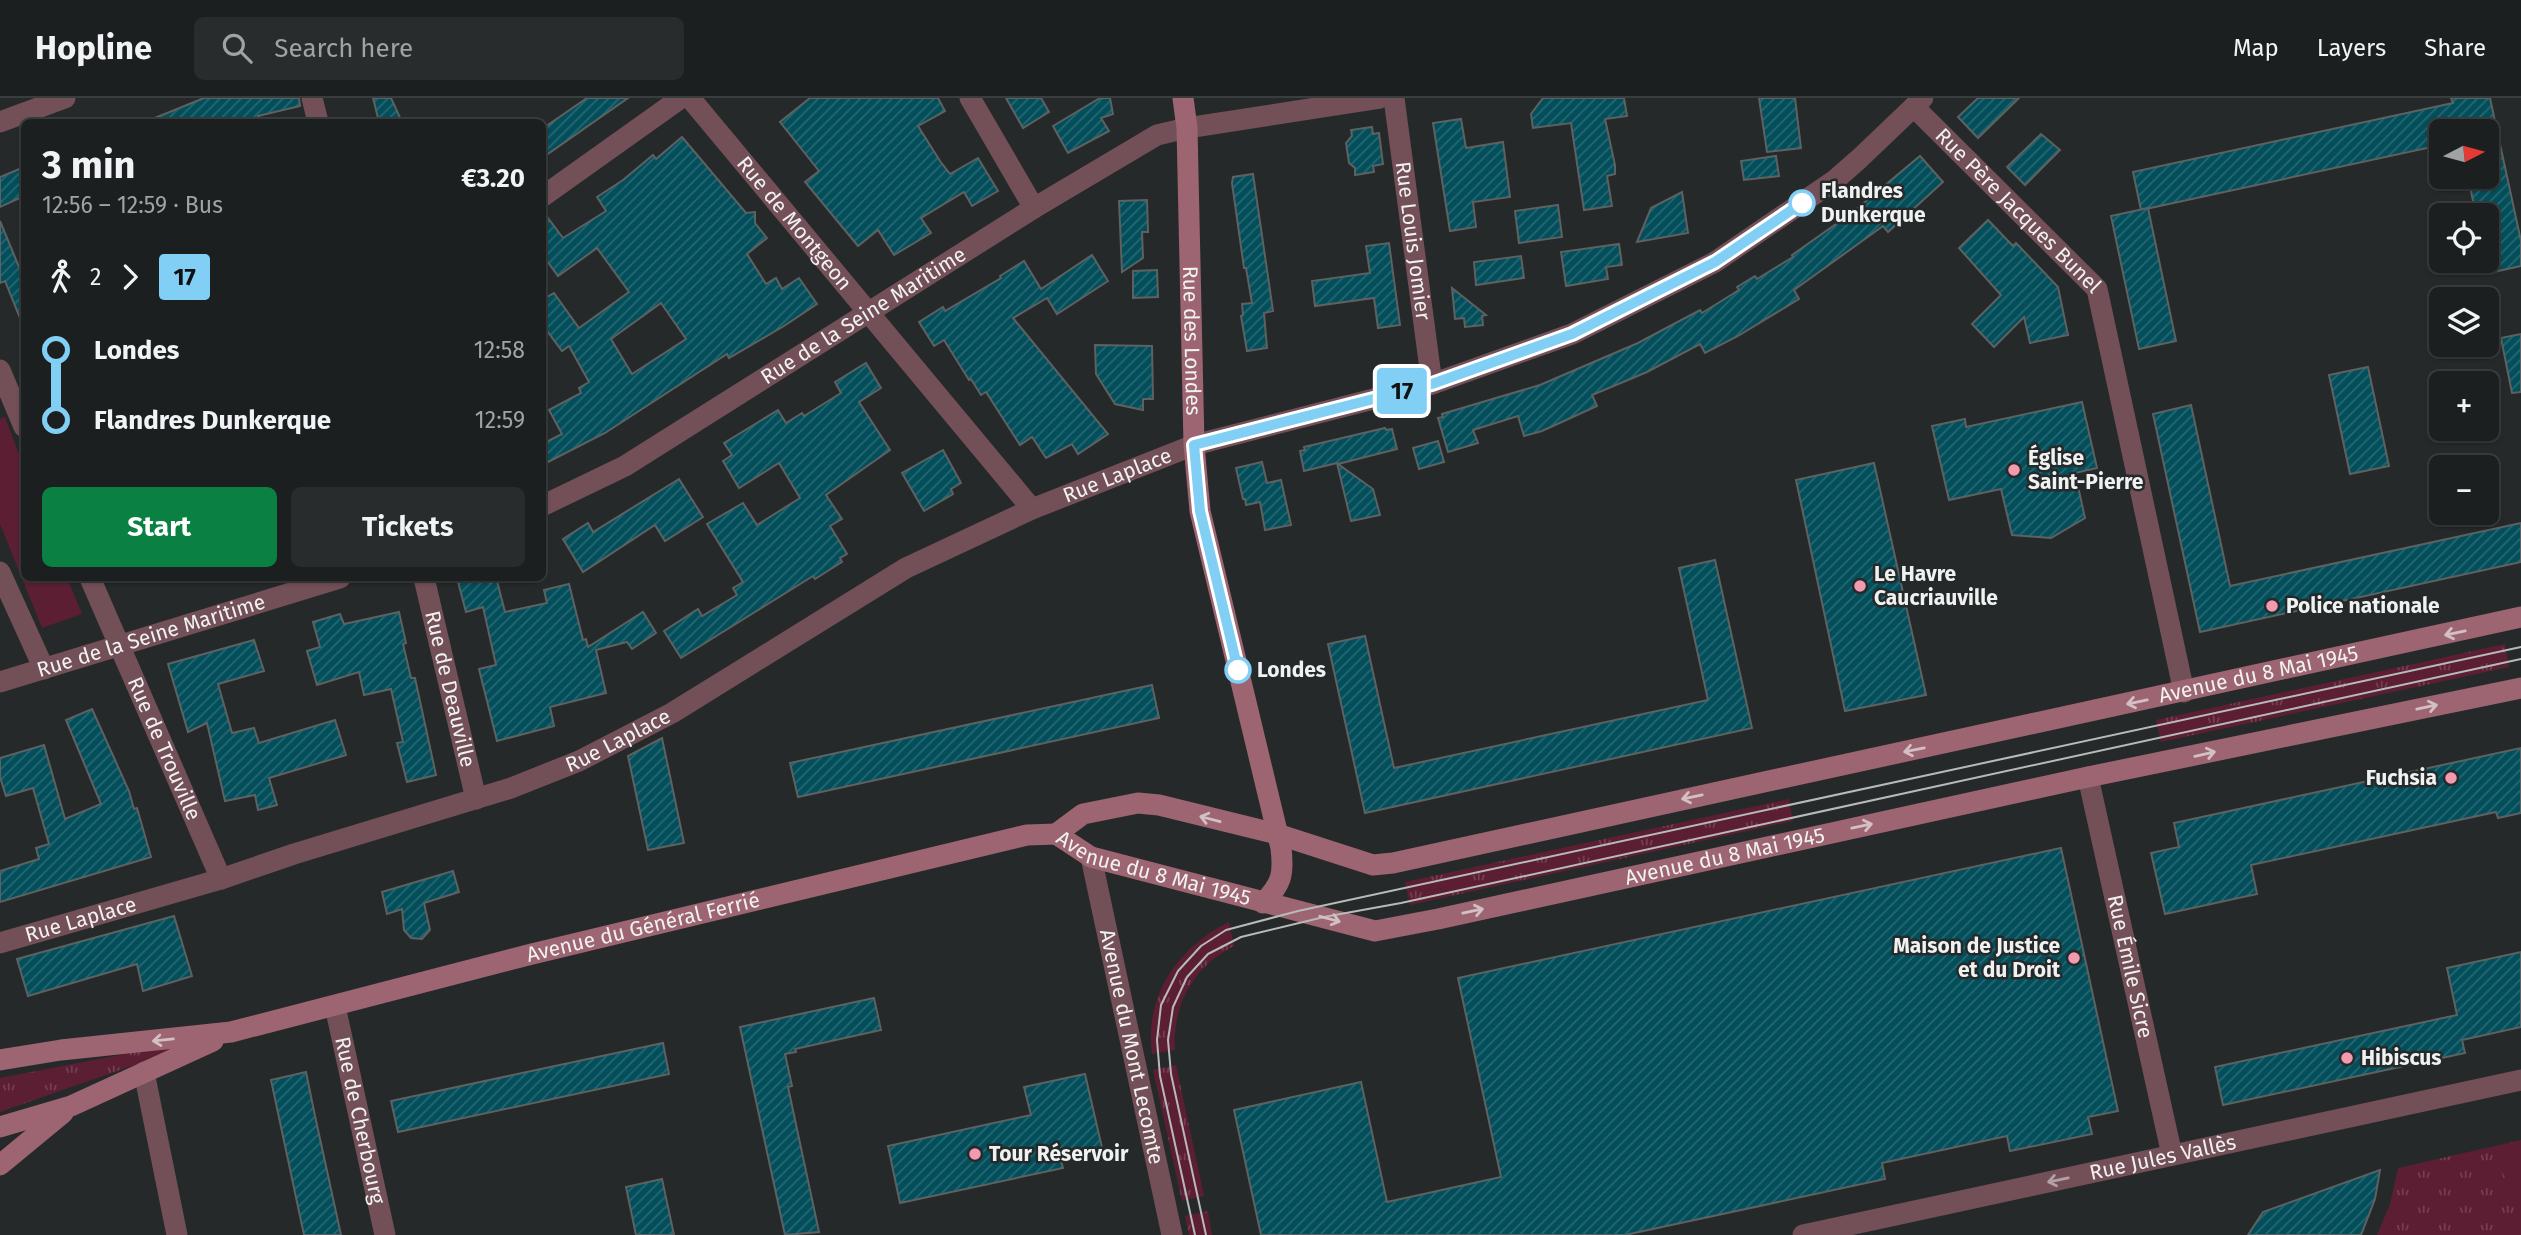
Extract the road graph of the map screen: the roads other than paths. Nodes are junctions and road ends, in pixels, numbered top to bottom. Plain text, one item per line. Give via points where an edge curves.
1 (65, 98) edge
2 (312, 98) edge
3 (681, 98) edge
4 (690, 98) edge
5 (970, 98) edge
6 (1183, 98) edge
7 (1380, 98) edge
8 (1394, 98) edge
9 (1919, 103) edge
10 (317, 119) edge
11 (0, 122) edge
12 (1186, 128) junction
13 (546, 194) edge
14 (1034, 208) junction
15 (869, 313) junction
16 (0, 370) edge
17 (1432, 384) junction
18 (21, 411) edge
19 (1194, 445) junction
20 (546, 504) edge
21 (1032, 509) junction
22 (0, 572) edge
23 (91, 581) edge
24 (330, 581) edge
25 (425, 581) edge
26 (2521, 617) edge
27 (120, 646) junction
28 (44, 669) junction
29 (0, 682) edge
30 (2521, 688) edge
31 (2184, 692) junction
32 (2088, 778) junction
33 (476, 799) junction
34 (1083, 814) junction
35 (1056, 834) junction
36 (1277, 834) junction
37 (1091, 857) junction
38 (221, 879) junction
39 (1263, 903) junction
40 (0, 943) edge
41 (335, 1006) junction
42 (231, 1032) junction
43 (0, 1060) edge
44 (144, 1072) junction
45 (2521, 1080) edge
46 (71, 1106) junction
47 (0, 1127) edge
48 (2172, 1155) junction
49 (0, 1165) edge
50 (177, 1235) edge
51 (385, 1235) edge
52 (1172, 1235) edge
53 (1803, 1235) edge

1 - 11 street
2 - 10 street
3 - 13 street
4 - 15 street, Rue de Montgeon
5 - 14 street
6 - 12 street, Rue des Londes
7 - 12 street, Rue de la Seine Maritime
8 - 17 street, Rue Louis Jomier
9 - 17 street, Rue Laplace via 1835,180 1715,262 1572,334
9 - 31 street, Rue Père Jacques Bunel via 2097,289
12 - 14 street, Rue de la Seine Maritime via 1157,135
12 - 19 street, Rue des Londes
14 - 15 street, Rue de la Seine Maritime
15 - 20 street, Rue de la Seine Maritime via 625,466
15 - 21 street, Rue de Montgeon
16 - 18 street
17 - 19 street, Rue Laplace
19 - 21 street, Rue Laplace
19 - 36 street, Rue des Londes via 1200,511
21 - 33 street, Rue Laplace via 906,568 683,706 617,741 568,765
22 - 28 street
23 - 27 street, Rue de Trouville
24 - 27 street, Rue de la Seine Maritime
25 - 33 street, Rue de Deauville
26 -> 31 street, Avenue du 8 Mai 1945
27 - 28 street, Rue de la Seine Maritime
27 - 38 street, Rue de Trouville
28 - 29 street, Rue de la Seine Maritime
32 -> 30 street, Avenue du 8 Mai 1945
31 -> 36 street, Avenue du 8 Mai 1945 via 1393,863 1373,865
39 -> 32 street, Avenue du 8 Mai 1945 via 1375,931
32 - 48 street, Rue Émile Sicre
33 - 38 street, Rue Laplace
34 - 35 street, Avenue du 8 Mai 1945
36 -> 34 street, Avenue du 8 Mai 1945 via 1160,805 1138,803
34 - 37 street
35 - 37 street, Avenue du 8 Mai 1945
35 - 41 street, Avenue du Général Ferrié via 1027,835 766,897
36 - 39 street, Rue des Londes via 1283,870 1276,891
37 - 39 street, Avenue du 8 Mai 1945
37 - 52 street, Avenue du Mont Lecomte
38 - 40 street, Rue Laplace
41 - 42 street, Avenue du Général Ferrié
41 - 51 street, Rue de Cherbourg
42 -> 43 street
42 - 44 street
44 - 46 street
44 - 50 street
45 - 48 street, Rue Jules Vallès
46 - 47 street
46 - 49 street
48 -> 53 street, Rue Jules Vallès

